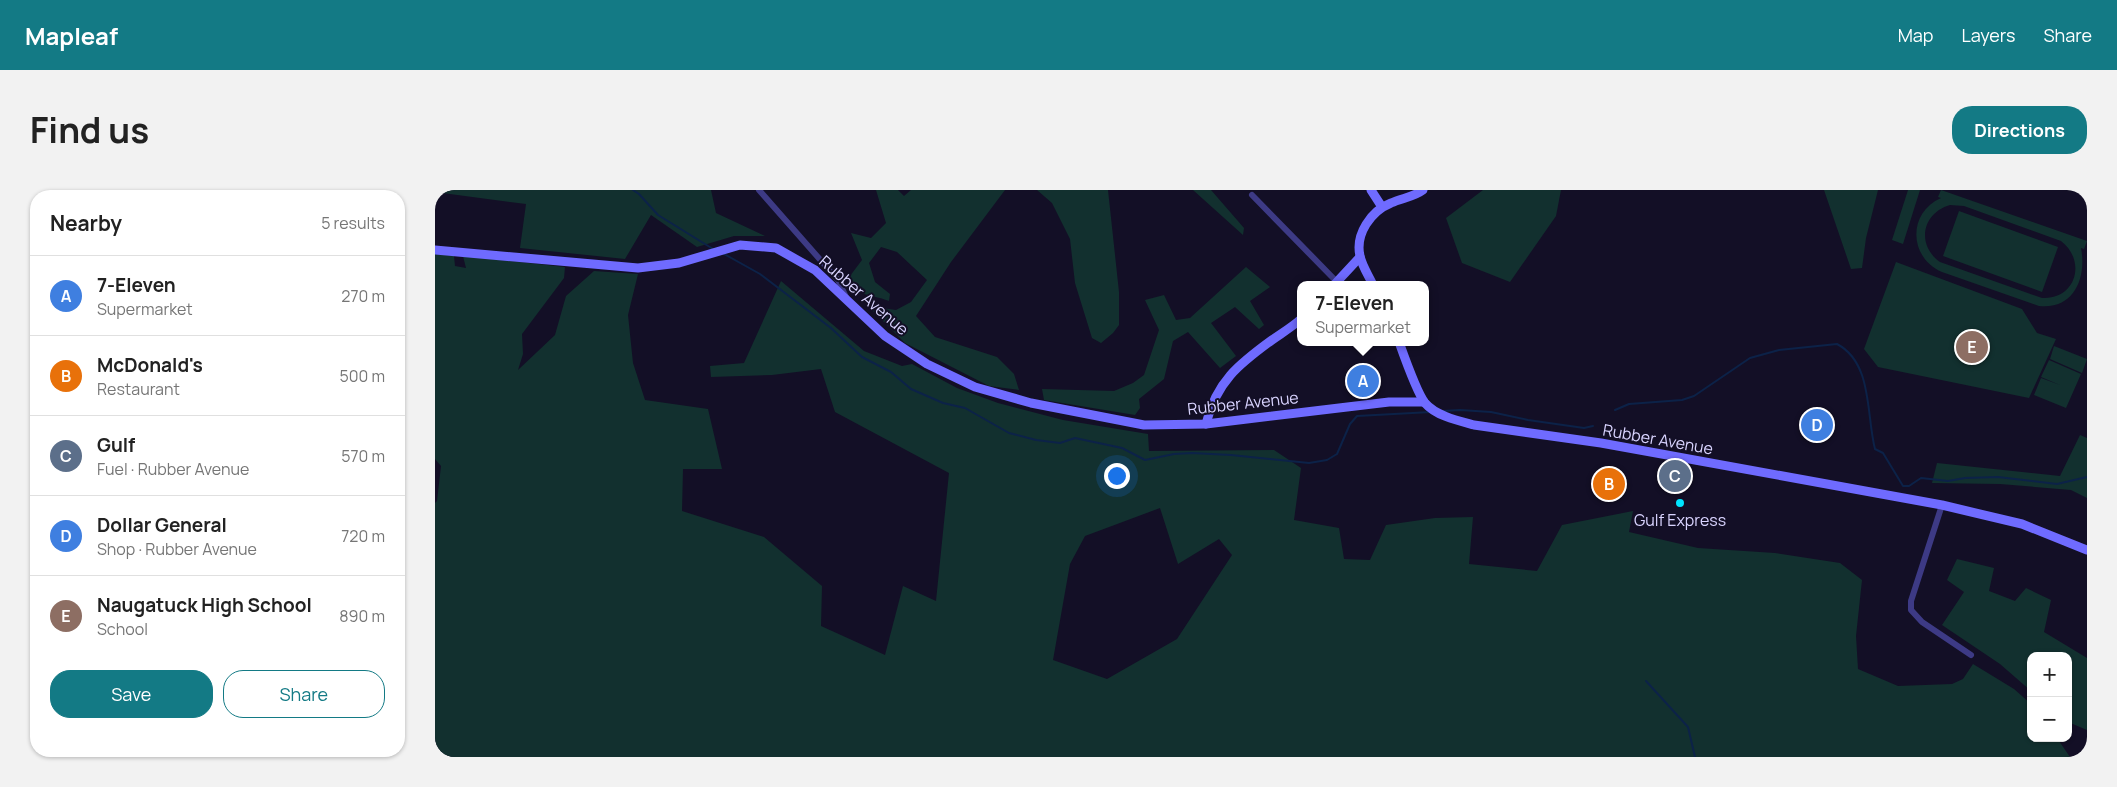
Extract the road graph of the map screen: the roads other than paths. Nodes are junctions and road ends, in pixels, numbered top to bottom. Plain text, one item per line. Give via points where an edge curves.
1 (759, 190) edge
2 (1371, 190) edge
3 (1423, 190) edge
4 (1252, 194) dead end
5 (1382, 207) junction
6 (435, 250) edge
7 (1360, 257) junction
8 (1333, 281) edge
9 (1337, 281) edge
10 (1371, 281) edge
11 (846, 298) junction
12 (1297, 322) edge
13 (1401, 346) edge
14 (1426, 403) junction
15 (1206, 424) junction
16 (1942, 505) junction
17 (2087, 550) edge
18 (1971, 655) dead end

1 - 11 street via 838,280
2 - 5 street
3 - 5 street
4 - 8 street
5 - 7 street via 1365,227
6 - 11 street, Rubber Avenue via 638,268 679,264 740,245 776,248 815,270
7 - 9 street
7 - 10 street
11 - 15 street, Rubber Avenue via 885,336 927,364 975,387 1031,403 1144,425
12 - 15 street via 1241,362 1214,397
13 - 14 street
14 - 15 street, Rubber Avenue via 1397,401
14 - 16 street, Rubber Avenue via 1445,415 1474,425 1601,443
16 - 17 street, Rubber Avenue via 2022,524
16 - 18 street via 1911,601 1911,610 1922,622

